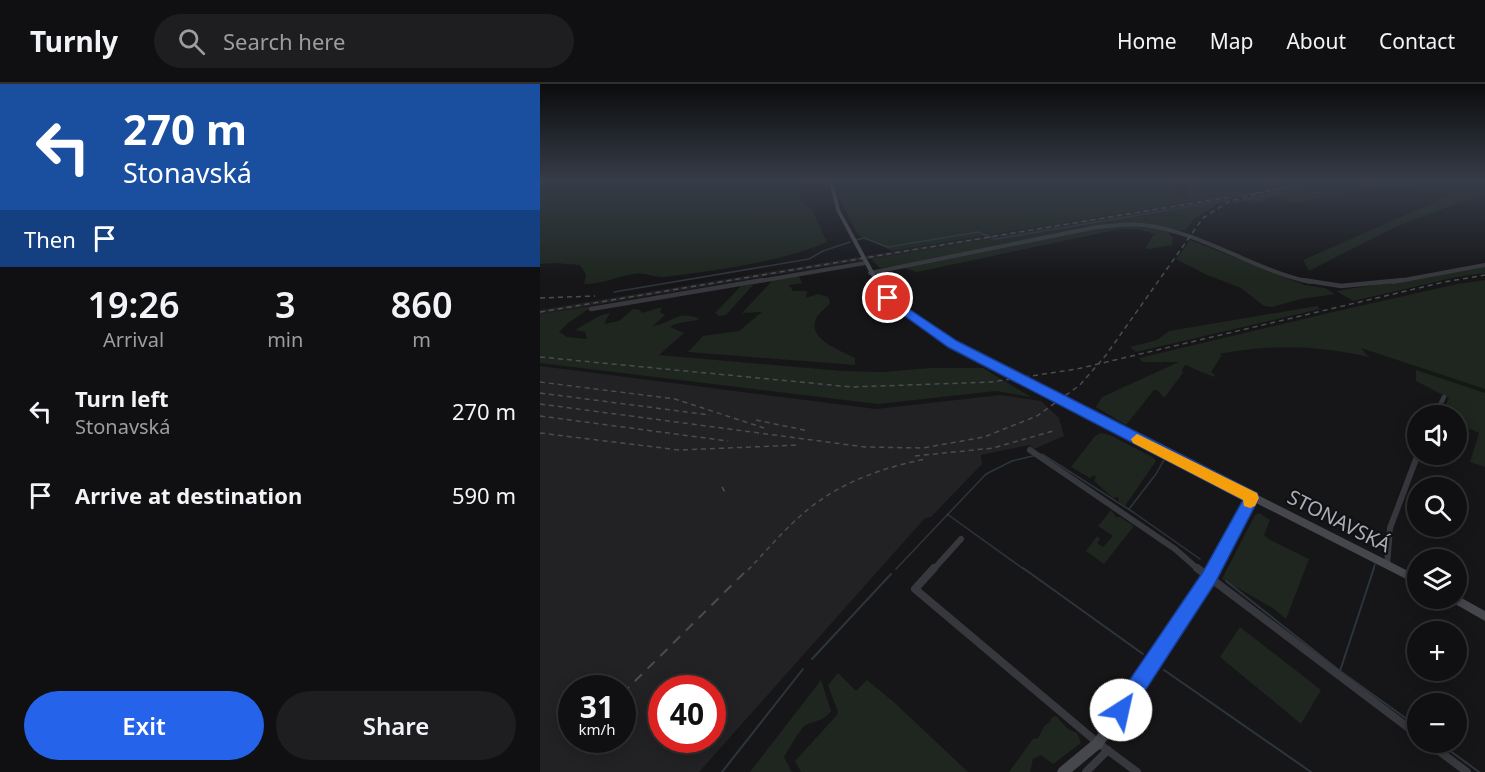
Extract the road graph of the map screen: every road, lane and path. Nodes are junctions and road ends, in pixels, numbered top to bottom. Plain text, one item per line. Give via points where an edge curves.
1 (839, 212) edge
2 (865, 263) junction
3 (1485, 265) edge
4 (870, 273) junction
5 (591, 309) dead end
6 (1444, 397) dead end
7 (1440, 405) edge
8 (1030, 450) dead end
9 (1414, 465) edge
10 (1252, 498) junction
11 (961, 539) dead end
12 (1387, 566) junction
13 (1407, 576) edge
14 (1209, 578) junction
15 (1467, 606) edge
16 (1485, 616) edge
17 (1407, 727) edge
18 (1103, 747) junction
19 (1442, 753) edge
20 (1063, 772) edge
21 (1086, 772) edge
22 (1137, 772) edge
23 (1467, 772) edge

1 - 2 street, STONAVSKÁ
2 - 4 street, STONAVSKÁ
2 - 5 street
3 - 4 street via 1366,285 1320,284 1182,235 1136,224 1098,227
4 - 10 street, STONAVSKÁ via 888,298 953,344
6 - 7 street
8 - 14 street via 1166,543
9 - 12 street via 1390,528
10 - 12 street, STONAVSKÁ
10 - 14 street
11 - 18 street via 915,589
12 - 13 street, STONAVSKÁ
14 - 17 street
14 - 18 street
15 - 16 street
18 - 20 street
18 - 21 street
18 - 22 street
19 - 23 street

